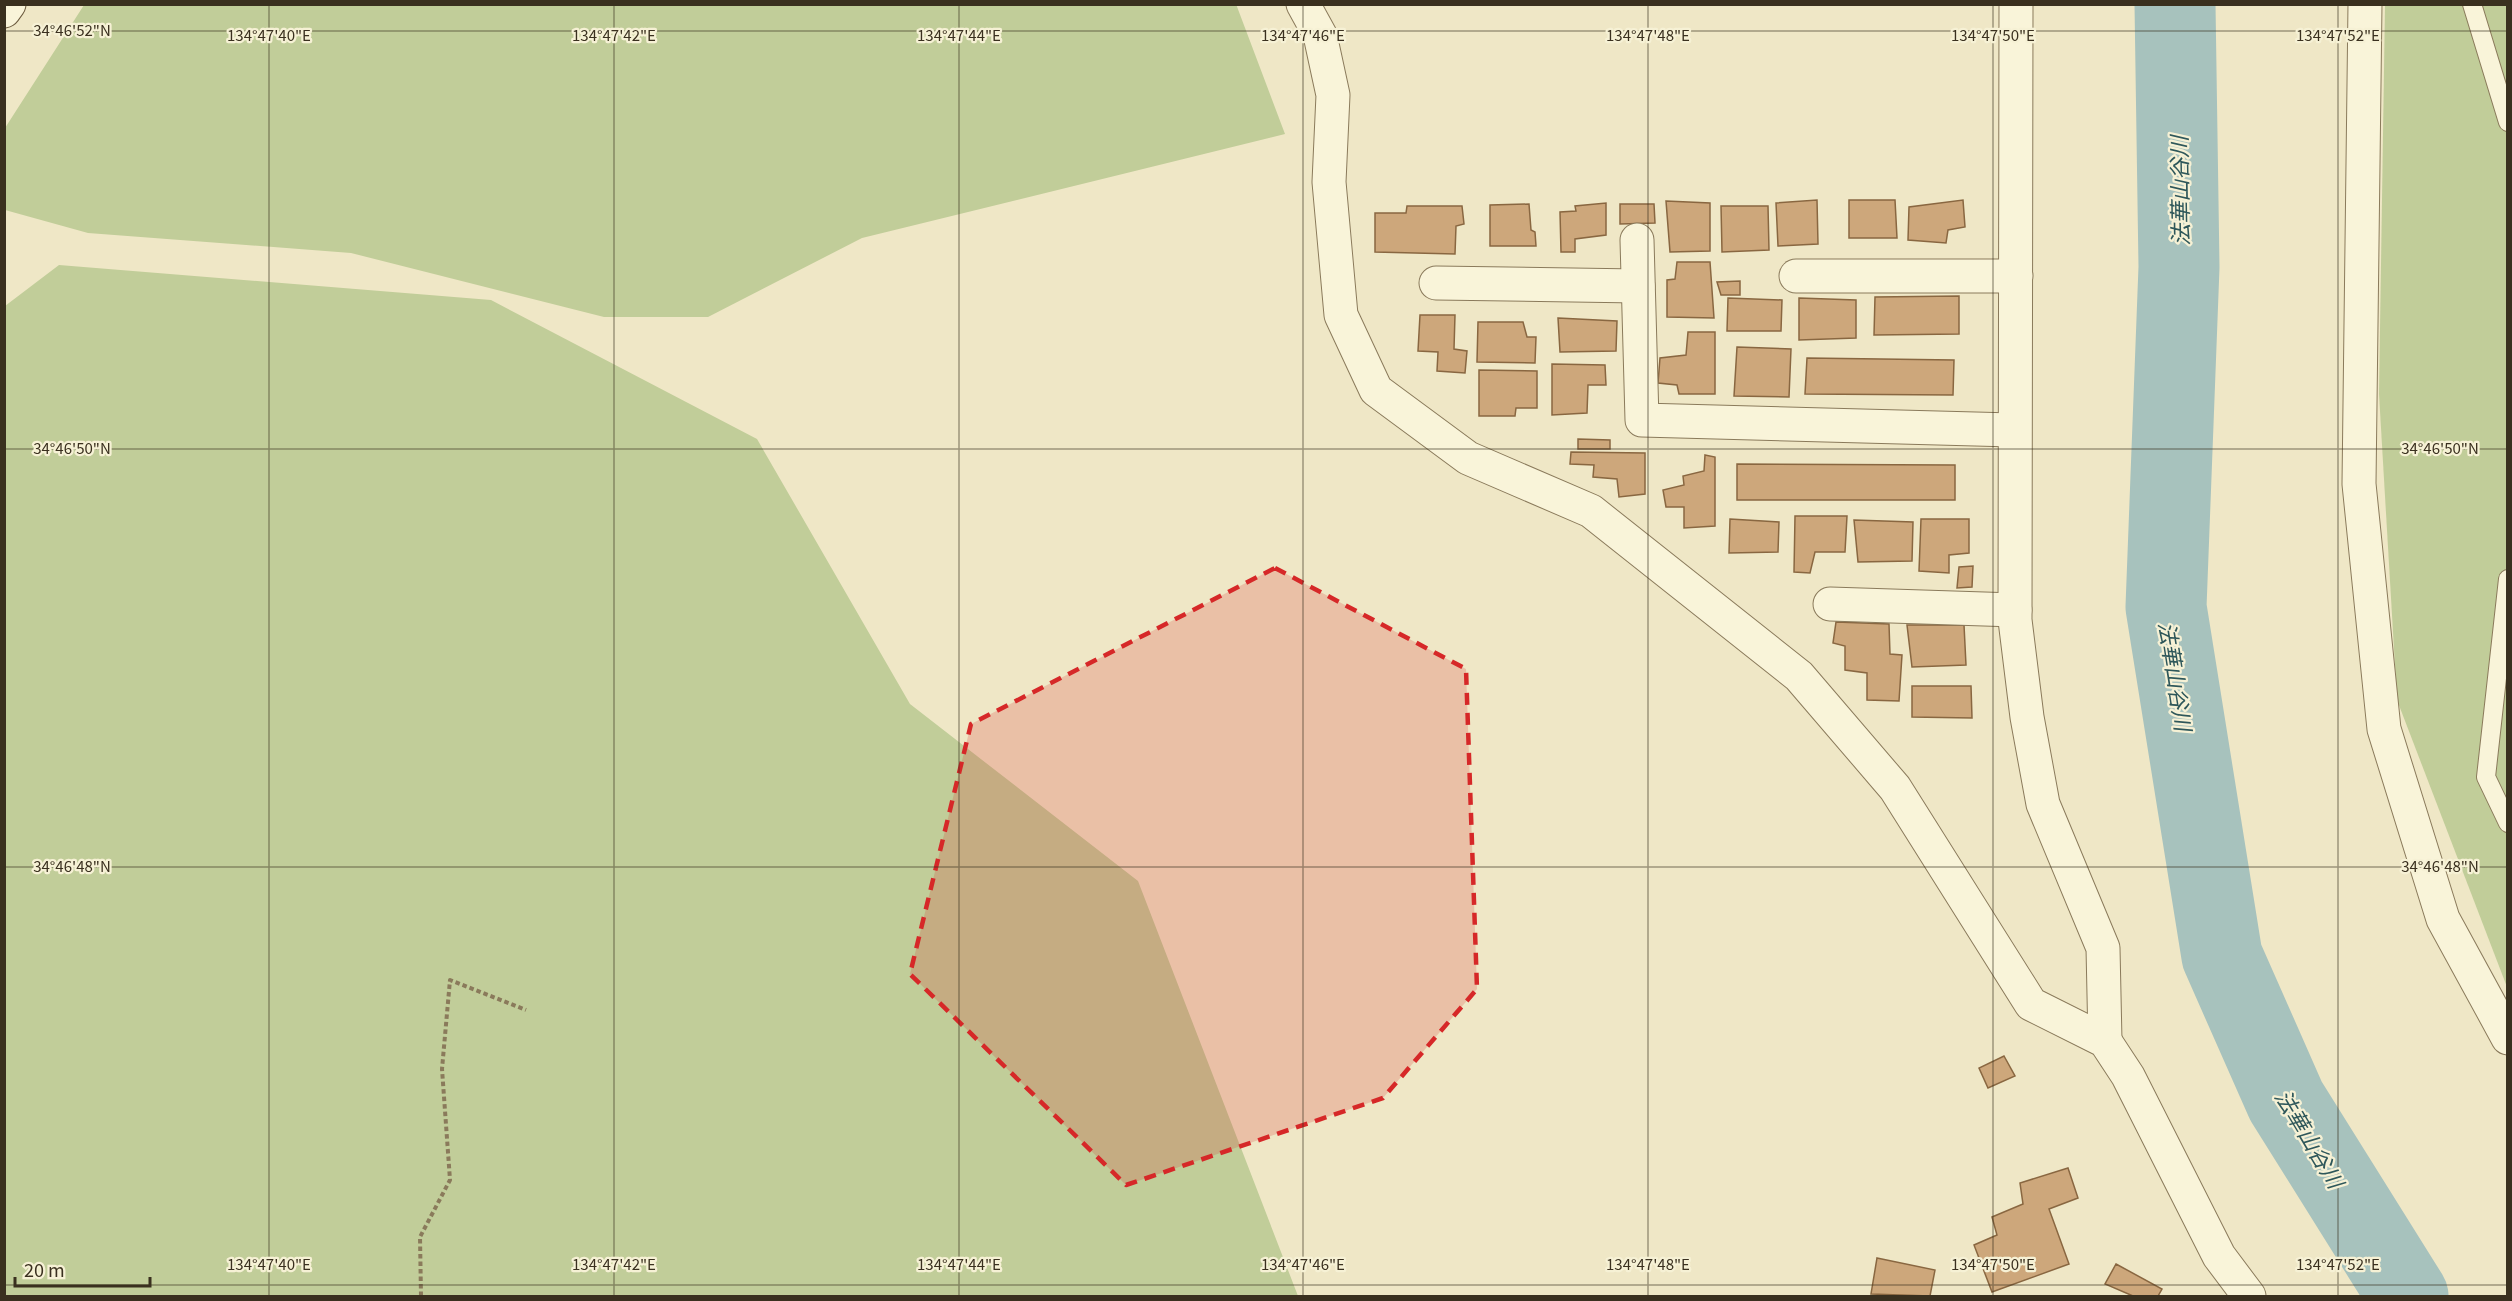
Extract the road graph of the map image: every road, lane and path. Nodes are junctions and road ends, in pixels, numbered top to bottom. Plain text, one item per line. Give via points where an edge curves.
1 (9, 4) edge
2 (1303, 4) edge
3 (2016, 4) edge
4 (2365, 4) edge
5 (2472, 4) edge
6 (4, 11) edge
7 (2508, 122) edge
8 (1637, 240) dead end
9 (1796, 276) dead end
10 (2016, 276) junction
11 (1436, 283) dead end
12 (1638, 286) junction
13 (2013, 430) junction
14 (2508, 579) edge
15 (1830, 604) dead end
16 (2014, 610) junction
17 (2508, 823) edge
18 (526, 1010) dead end
19 (2508, 1038) edge
20 (2105, 1041) junction
21 (421, 1296) edge
22 (2249, 1296) edge

1 - 6 street
2 - 20 street via 1320,35 1333,95 1329,182 1341,315 1376,390 1468,458 1591,511 1799,676 1895,788 2031,1004
3 - 10 street
4 - 19 street via 2359,484 2384,729 2443,919
5 - 7 lane
8 - 12 street
9 - 10 street
10 - 13 street
11 - 12 street
12 - 13 street via 1642,420
13 - 16 street
14 - 17 lane via 2486,777
15 - 16 street
16 - 20 street via 2043,804 2103,948
18 - 21 path via 450,980 442,1069 450,1180 420,1237
20 - 22 street via 2128,1076 2219,1256

